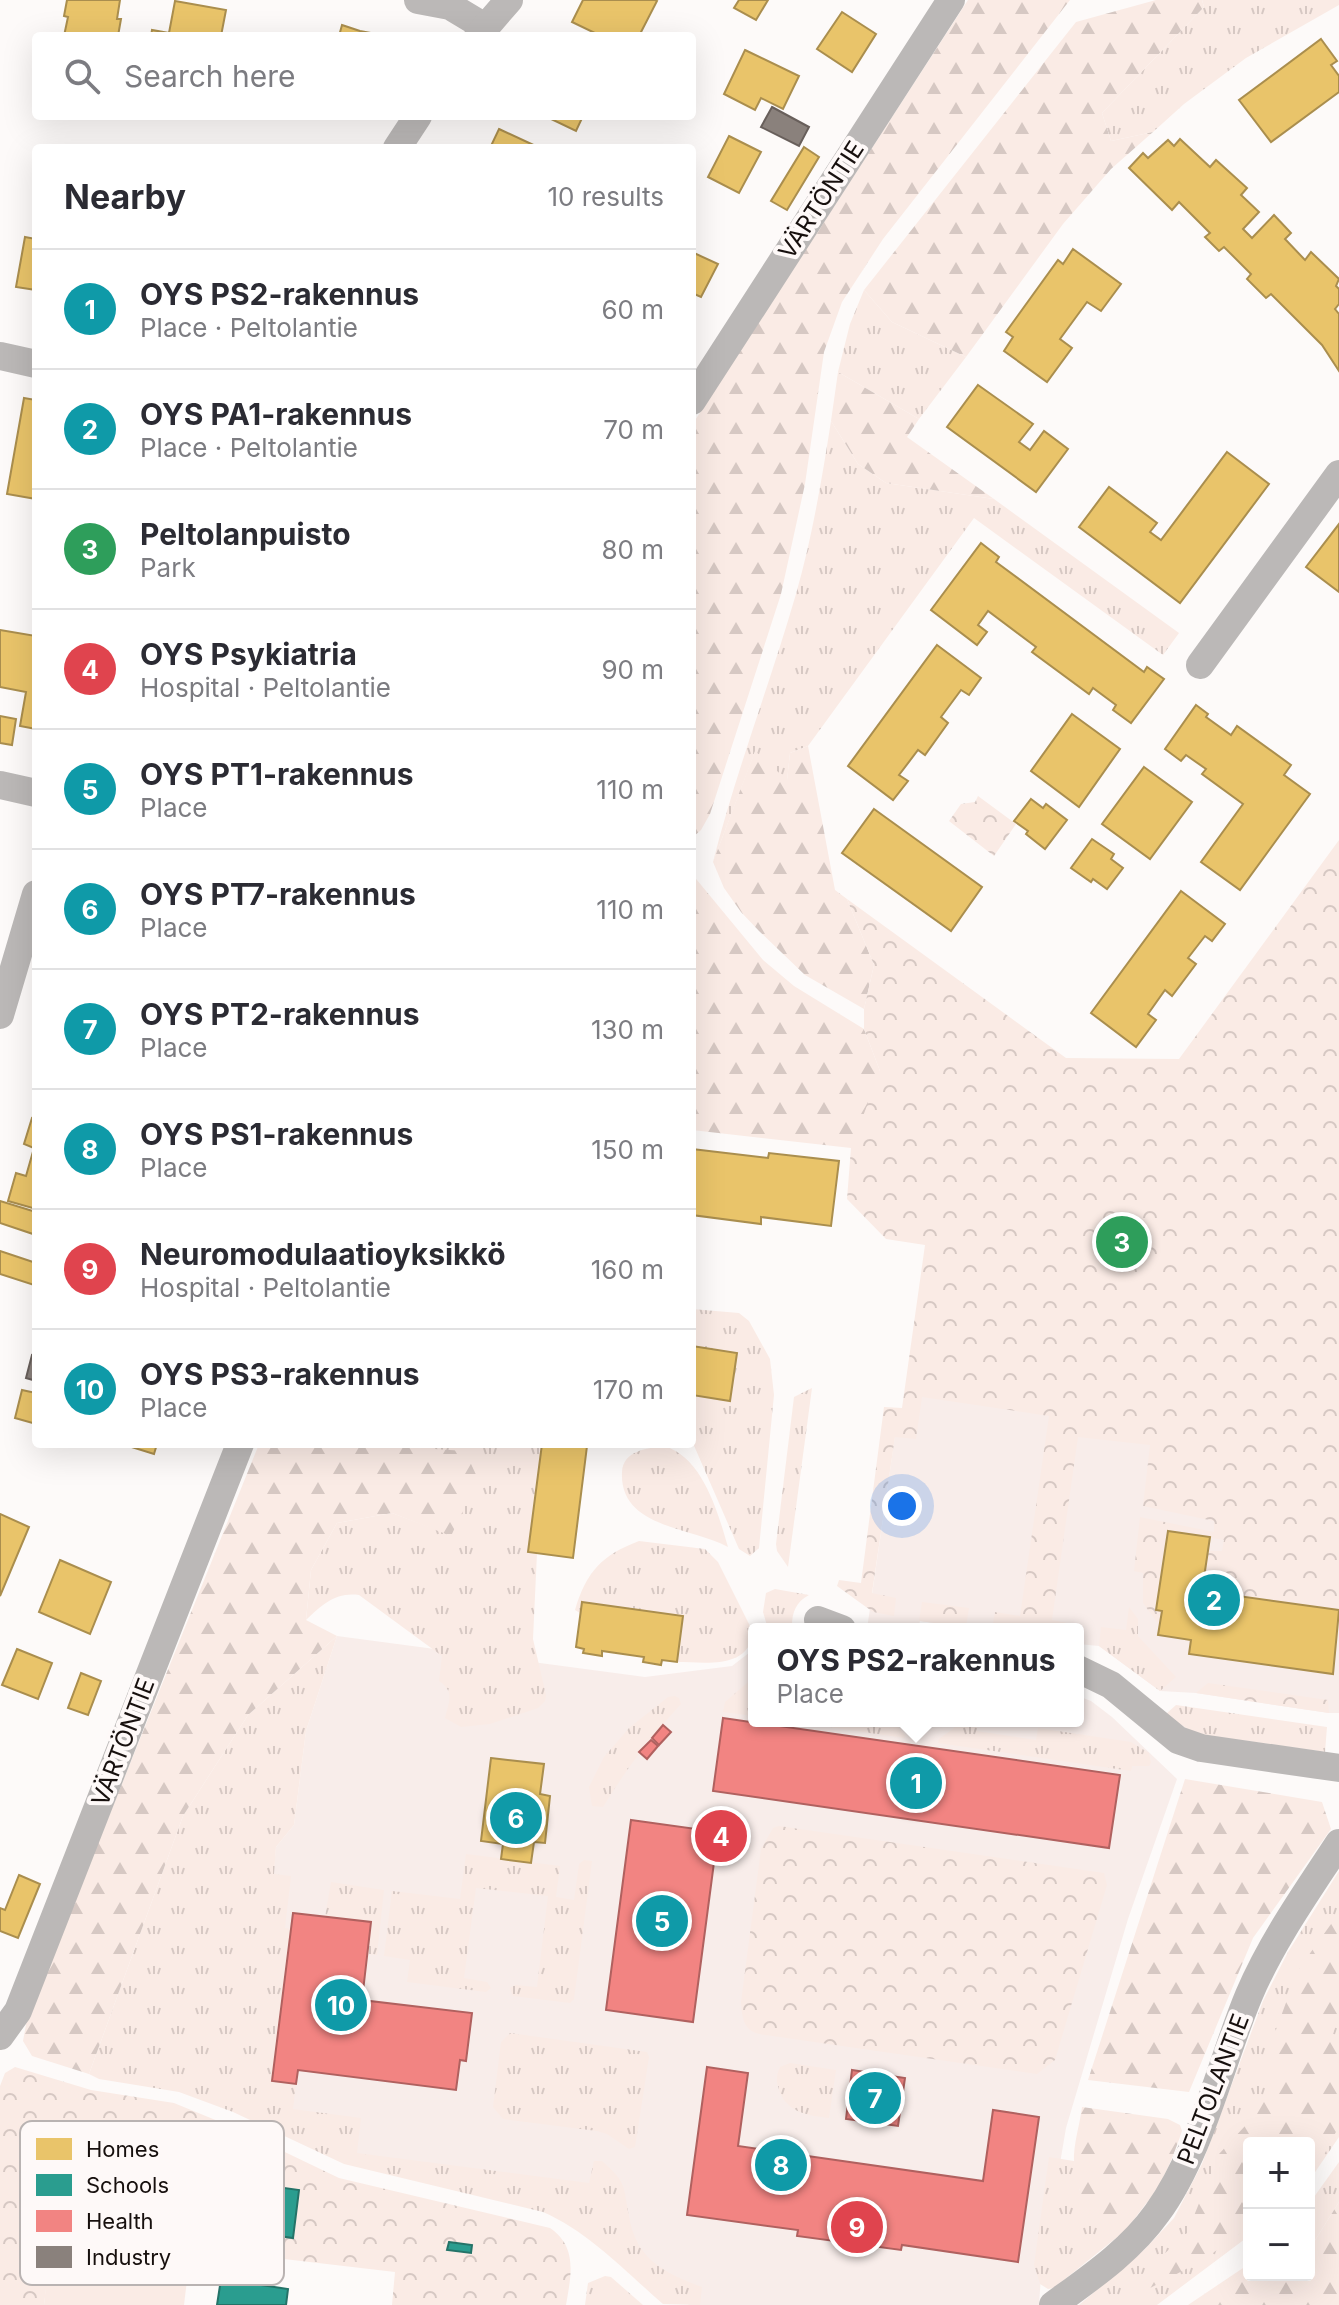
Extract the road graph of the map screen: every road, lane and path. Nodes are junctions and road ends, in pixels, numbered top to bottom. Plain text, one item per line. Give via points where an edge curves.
1 (418, 0) edge
2 (509, 0) edge
3 (951, 0) edge
4 (482, 32) edge
5 (415, 120) edge
6 (400, 144) edge
7 (0, 356) edge
8 (32, 363) edge
9 (696, 395) edge
10 (1339, 474) edge
11 (1200, 665) dead end
12 (0, 785) edge
13 (32, 792) edge
14 (32, 907) edge
15 (0, 1015) edge
16 (238, 1448) edge
17 (1084, 1672) edge
18 (1339, 1768) edge
19 (1339, 1843) edge
20 (0, 2036) edge
21 (1053, 2305) edge

1 - 4 street via 450,6
2 - 4 street
3 - 9 street, VÄRTÖNTIE
5 - 6 street
7 - 8 street
10 - 11 street
12 - 13 street
14 - 15 street
16 - 20 street, VÄRTÖNTIE via 18,2011
17 - 18 street via 1111,1685 1178,1740
19 - 21 street, PELTOLANTIE via 1250,1994 1185,2165 1158,2213 1104,2268

